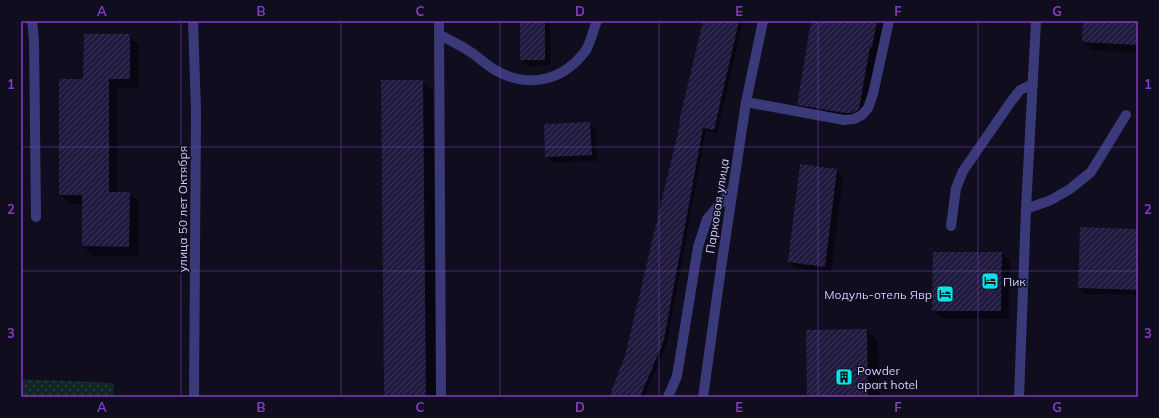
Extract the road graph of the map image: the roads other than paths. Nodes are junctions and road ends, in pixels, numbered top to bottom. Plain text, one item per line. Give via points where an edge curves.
1 (32, 21) edge
2 (193, 21) edge
3 (439, 21) edge
4 (597, 21) edge
5 (763, 21) edge
6 (889, 21) edge
7 (1036, 21) edge
8 (439, 34) junction
9 (1033, 84) junction
10 (746, 102) junction
11 (1126, 115) dead end
12 (733, 189) junction
13 (1026, 209) junction
14 (36, 217) dead end
15 (952, 226) dead end
16 (194, 397) edge
17 (441, 397) edge
18 (668, 397) edge
19 (703, 397) edge
20 (1019, 397) edge

1 - 14 street
2 - 16 street, улица 50 лет Октября via 196,111
3 - 8 street
4 - 8 street via 586,49 568,69 550,78 535,80 513,78 498,72
5 - 10 street, Парковая улица
6 - 10 street via 868,108 854,119 844,120
7 - 9 street
8 - 17 street
9 - 13 street
9 - 15 street via 1020,90 963,171 956,188
10 - 12 street, Парковая улица
11 - 13 street via 1091,172 1051,200
12 - 18 street via 707,219 698,247 676,376
12 - 19 street, Парковая улица
13 - 20 street

